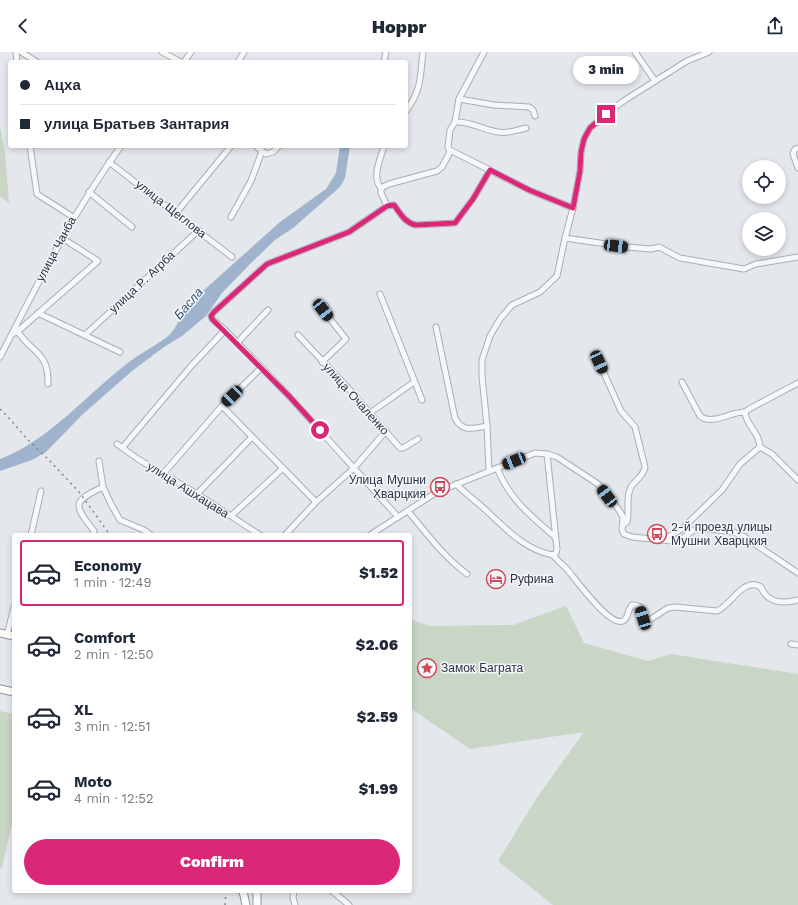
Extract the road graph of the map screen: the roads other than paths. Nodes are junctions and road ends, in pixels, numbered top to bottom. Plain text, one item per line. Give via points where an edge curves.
1 (21, 52) edge
2 (162, 52) edge
3 (423, 52) edge
4 (484, 52) edge
5 (635, 52) edge
6 (709, 52) edge
7 (34, 60) edge
8 (177, 60) edge
9 (655, 81) junction
10 (459, 99) junction
11 (408, 108) edge
12 (535, 116) dead end
13 (455, 122) junction
14 (526, 128) dead end
15 (30, 148) edge
16 (120, 148) edge
17 (228, 148) edge
18 (258, 148) edge
19 (277, 148) edge
20 (383, 148) edge
21 (798, 148) edge
22 (450, 150) junction
23 (262, 151) junction
24 (109, 162) junction
25 (798, 168) edge
26 (490, 170) junction
27 (381, 188) junction
28 (89, 192) junction
29 (387, 206) junction
30 (573, 208) junction
31 (176, 213) junction
32 (73, 217) junction
33 (231, 217) dead end
34 (132, 227) dead end
35 (199, 230) junction
36 (62, 238) junction
37 (565, 238) junction
38 (232, 257) dead end
39 (798, 258) edge
40 (380, 294) dead end
41 (326, 306) dead end
42 (268, 310) dead end
43 (38, 313) junction
44 (436, 327) dead end
45 (224, 330) junction
46 (15, 331) junction
47 (85, 335) junction
48 (298, 335) dead end
49 (237, 343) junction
50 (2, 345) edge
51 (120, 352) dead end
52 (0, 357) edge
53 (322, 362) junction
54 (599, 362) dead end
55 (261, 368) junction
56 (414, 382) junction
57 (682, 382) dead end
58 (798, 383) edge
59 (48, 384) dead end
60 (422, 400) dead end
61 (222, 406) junction
62 (745, 412) junction
63 (370, 413) junction
64 (487, 426) junction
65 (386, 431) junction
66 (252, 437) junction
67 (418, 439) dead end
68 (117, 444) dead end
69 (760, 446) junction
70 (123, 447) junction
71 (548, 454) junction
72 (99, 462) dead end
73 (283, 468) junction
74 (354, 468) junction
75 (497, 468) junction
76 (489, 471) junction
77 (163, 474) junction
78 (798, 480) edge
79 (456, 484) junction
80 (103, 487) junction
81 (41, 491) dead end
82 (197, 494) junction
83 (316, 502) junction
84 (408, 511) junction
85 (231, 516) junction
86 (398, 518) junction
87 (623, 525) junction
88 (31, 533) edge
89 (94, 533) edge
90 (148, 533) edge
91 (257, 533) edge
92 (287, 533) edge
93 (373, 533) edge
94 (555, 537) junction
95 (660, 539) junction
96 (553, 555) junction
97 (798, 573) edge
98 (468, 574) dead end
99 (798, 600) edge
100 (12, 615) edge
101 (7, 635) edge
102 (791, 644) dead end
103 (798, 645) edge
104 (0, 689) edge
105 (12, 692) edge
106 (243, 893) edge
107 (256, 893) edge
108 (294, 893) edge
109 (334, 893) edge
110 (246, 905) edge
111 (257, 905) edge
112 (295, 905) edge
113 (348, 905) edge

1 - 7 street
2 - 8 street
3 - 11 street via 419,89
4 - 10 street
5 - 9 street
6 - 9 street via 687,61
9 - 30 street via 590,128 581,152
10 - 12 street via 529,107
10 - 13 street
13 - 14 street via 499,133
13 - 22 street via 450,130
15 - 32 street via 37,194
16 - 24 street, улица Чанба
17 - 31 street
18 - 23 street
19 - 23 street via 266,154
20 - 27 street via 377,171 378,184
21 - 25 street via 793,154
22 - 26 street
22 - 27 street via 438,171
23 - 33 street via 251,181
24 - 28 street, улица Чанба
24 - 31 street, улица Щеглова
26 - 29 street via 455,223 410,224 394,205
26 - 30 street
27 - 29 street
28 - 32 street, улица Чанба
28 - 34 street
29 - 45 street via 349,232 267,264 211,316
30 - 37 street
31 - 35 street, улица Щеглова
32 - 36 street, улица Чанба
35 - 38 street, улица Щеглова
35 - 47 street, улица Р. Агрба
36 - 43 street via 98,261
36 - 46 street, улица Чанба
37 - 39 street via 627,247 658,247 680,258 744,269 756,264
37 - 64 street via 557,276 540,292 512,305 490,336 482,360
40 - 56 street
41 - 53 street via 323,310 346,339
42 - 49 street
43 - 46 street
43 - 47 street
44 - 64 street via 458,424 467,428
45 - 49 street
45 - 70 street
46 - 50 street, улица Чанба
46 - 59 street via 44,359
47 - 51 street
48 - 53 street, улица Очаленко
49 - 55 street
50 - 52 street, улица Чанба
53 - 63 street, улица Очаленко
54 - 87 street via 621,411 635,427 645,466 630,488 628,517
55 - 61 street
55 - 74 street
56 - 60 street
56 - 63 street
57 - 62 street via 704,419
58 - 62 street
61 - 66 street
61 - 77 street
62 - 69 street via 746,418 760,439
63 - 65 street, улица Очаленко
64 - 76 street
65 - 67 street, улица Очаленко via 400,448
65 - 74 street
66 - 73 street
66 - 82 street
68 - 70 street, улица Ашхацава
69 - 78 street via 772,454
69 - 95 street via 740,464 722,490 683,528 672,536
70 - 77 street, улица Ашхацава
71 - 75 street via 535,453
71 - 87 street via 557,457 598,484 619,510 623,517
71 - 94 street
72 - 80 street
73 - 83 street
73 - 85 street
74 - 83 street
74 - 86 street
75 - 76 street
75 - 94 street via 503,484 514,498
76 - 79 street
77 - 82 street, улица Ашхацава
79 - 84 street via 437,492
79 - 96 street via 513,536 542,553
80 - 89 street via 80,500 78,505
80 - 90 street via 120,520
81 - 88 street
82 - 85 street, улица Ашхацава
83 - 92 street
84 - 86 street
84 - 98 street via 456,565
85 - 91 street, улица Ашхацава
86 - 93 street
87 - 95 street via 624,534
94 - 96 street via 557,549
95 - 97 street via 672,541 701,528 733,532
96 - 99 street via 598,608 619,621 625,619 632,605 640,607 645,620 675,607 721,610 741,590 754,584 761,587 764,594 771,599 781,602
100 - 101 street
102 - 103 street
104 - 105 highway
106 - 110 highway
107 - 111 highway
108 - 112 street
109 - 113 street

